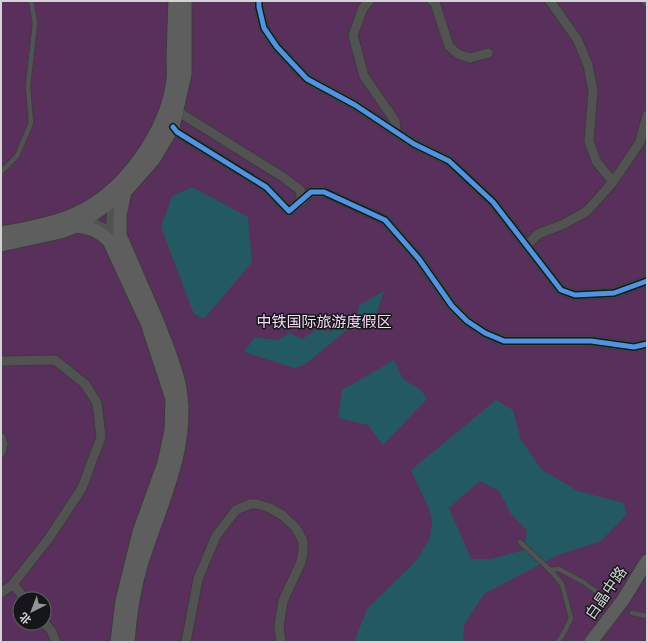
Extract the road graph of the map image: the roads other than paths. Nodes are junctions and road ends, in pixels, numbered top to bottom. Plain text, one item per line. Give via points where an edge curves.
1 (31, 1) edge
2 (175, 1) edge
3 (185, 1) edge
4 (259, 1) edge
5 (369, 1) edge
6 (432, 1) edge
7 (550, 1) edge
8 (488, 53) dead end
9 (177, 111) junction
10 (647, 115) edge
11 (173, 127) junction
12 (396, 132) junction
13 (1, 172) edge
14 (613, 182) junction
15 (117, 193) junction
16 (302, 201) junction
17 (79, 220) junction
18 (1, 233) edge
19 (113, 235) junction
20 (1, 245) edge
21 (527, 245) junction
22 (647, 276) edge
23 (647, 282) edge
24 (637, 286) junction
25 (647, 344) edge
26 (1, 361) edge
27 (1, 438) edge
28 (1, 452) edge
29 (520, 542) dead end
30 (647, 561) edge
31 (550, 570) junction
32 (13, 584) junction
33 (19, 591) edge
34 (1, 593) edge
35 (607, 599) dead end
36 (632, 613) dead end
37 (647, 616) edge
38 (51, 631) edge
39 (56, 642) edge
40 (117, 642) edge
41 (128, 642) edge
42 (186, 642) edge
43 (281, 642) edge
44 (558, 642) edge
45 (591, 642) edge

1 - 13 lane via 35,23 28,86 31,123 17,156
2 - 15 street via 173,80 165,112 152,141
3 - 9 street via 185,74
4 - 12 street via 264,28 277,47 307,79
5 - 12 street via 363,8 353,35 364,76 395,121
6 - 8 street via 435,3 449,46 458,54 470,58
7 - 14 street via 577,39 588,65 593,91 589,141 596,162
9 - 11 street
9 - 16 street via 283,177 300,190
10 - 14 street via 640,142
11 - 15 street via 154,159
11 - 16 street via 177,132 266,187 289,211
12 - 21 street via 414,144 450,161 493,202
14 - 21 street via 587,211 538,234
15 - 17 street
15 - 19 street via 120,215
16 - 25 street via 312,192 324,192 384,220 419,259 452,306 467,321 504,341 591,341 634,347
17 - 18 street via 52,221
17 - 19 street via 99,232
17 - 20 street via 54,233
19 - 40 street via 147,323 172,399 171,430 164,463 139,532 122,600
19 - 41 street via 169,352 179,384 181,412 180,444 142,563
21 - 24 street via 561,290 575,295 614,293
22 - 24 street
23 - 24 street
26 - 32 street via 55,360 85,384 97,403 101,437 82,488 49,538
27 - 28 street
29 - 31 lane
30 - 45 street, 白晶中路 via 623,600
31 - 35 lane via 559,569
31 - 44 lane via 562,584 571,618
32 - 33 street
32 - 34 street
36 - 37 lane
38 - 39 street
42 - 43 street via 198,578 216,536 236,510 250,504 270,508 282,515 296,528 303,541 304,552 301,562 283,601 279,626

